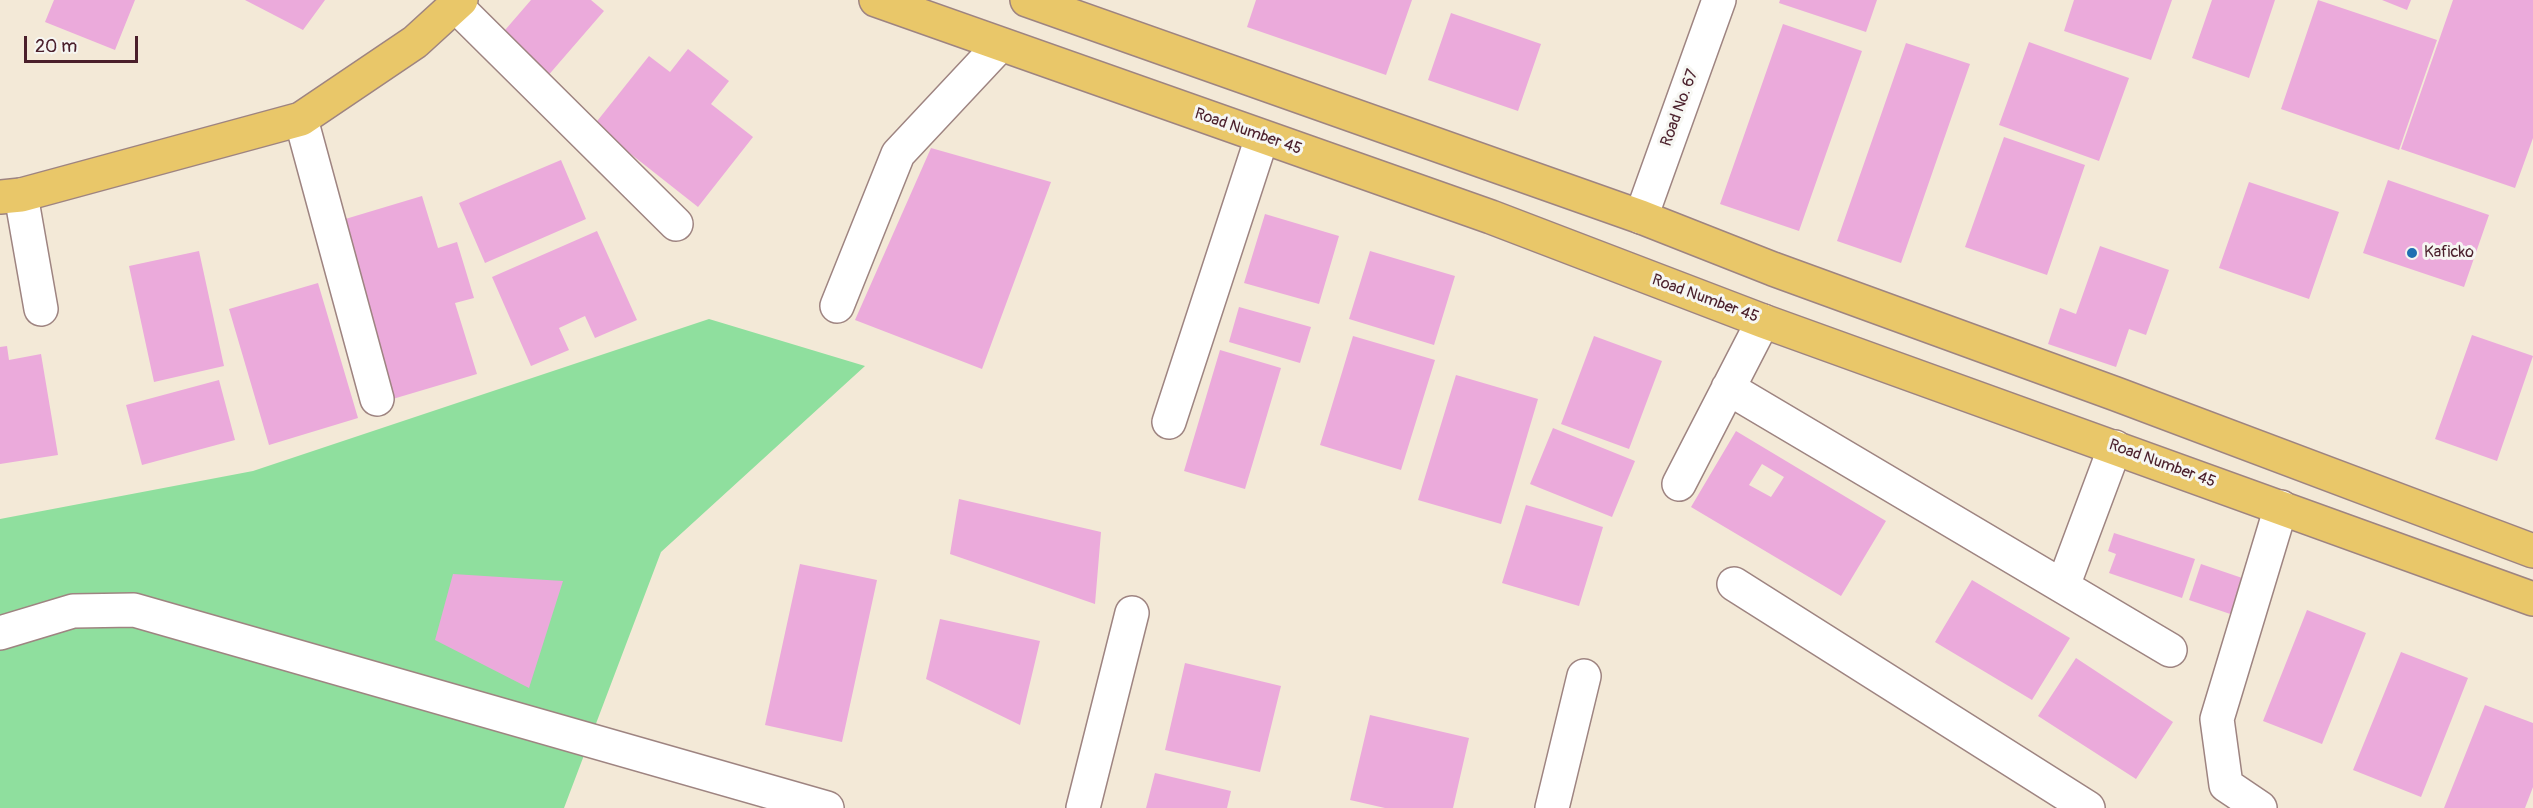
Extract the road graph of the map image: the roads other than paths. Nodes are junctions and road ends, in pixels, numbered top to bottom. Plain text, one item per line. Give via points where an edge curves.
1 (876, 0) edge
2 (1027, 0) edge
3 (1719, 0) edge
4 (459, 3) edge
5 (1000, 45) junction
6 (301, 118) junction
7 (1262, 137) junction
8 (10, 196) edge
9 (1641, 217) junction
10 (676, 224) dead end
11 (837, 306) dead end
12 (41, 309) dead end
13 (1763, 321) junction
14 (1728, 388) junction
15 (377, 399) dead end
16 (1168, 422) dead end
17 (2115, 447) junction
18 (1679, 484) dead end
19 (2282, 507) junction
20 (2533, 551) edge
21 (1734, 584) dead end
22 (2063, 586) junction
23 (2533, 599) edge
24 (1132, 613) dead end
25 (0, 633) edge
26 (2170, 650) dead end
27 (1584, 676) dead end
28 (2220, 797) edge
29 (827, 808) edge
30 (1083, 808) edge
31 (1552, 808) edge
32 (2088, 808) edge
33 (2260, 808) edge

1 - 5 main road, Road Number 45
2 - 9 main road
3 - 9 street, Road No. 67
4 - 6 main road via 415,42
4 - 10 street
5 - 7 main road, Road Number 45
5 - 11 street via 898,154
6 - 8 main road
6 - 15 street
7 - 13 main road, Road Number 45 via 1491,217
7 - 16 street
8 - 12 street
9 - 20 main road
13 - 14 street
13 - 17 main road, Road Number 45
14 - 18 street
14 - 22 street
17 - 19 main road, Road Number 45
17 - 22 street
19 - 23 main road, Road Number 45
19 - 28 street via 2217,719
21 - 32 street
22 - 26 street
24 - 30 street
25 - 29 street via 73,611 134,610
27 - 31 street
28 - 33 street

